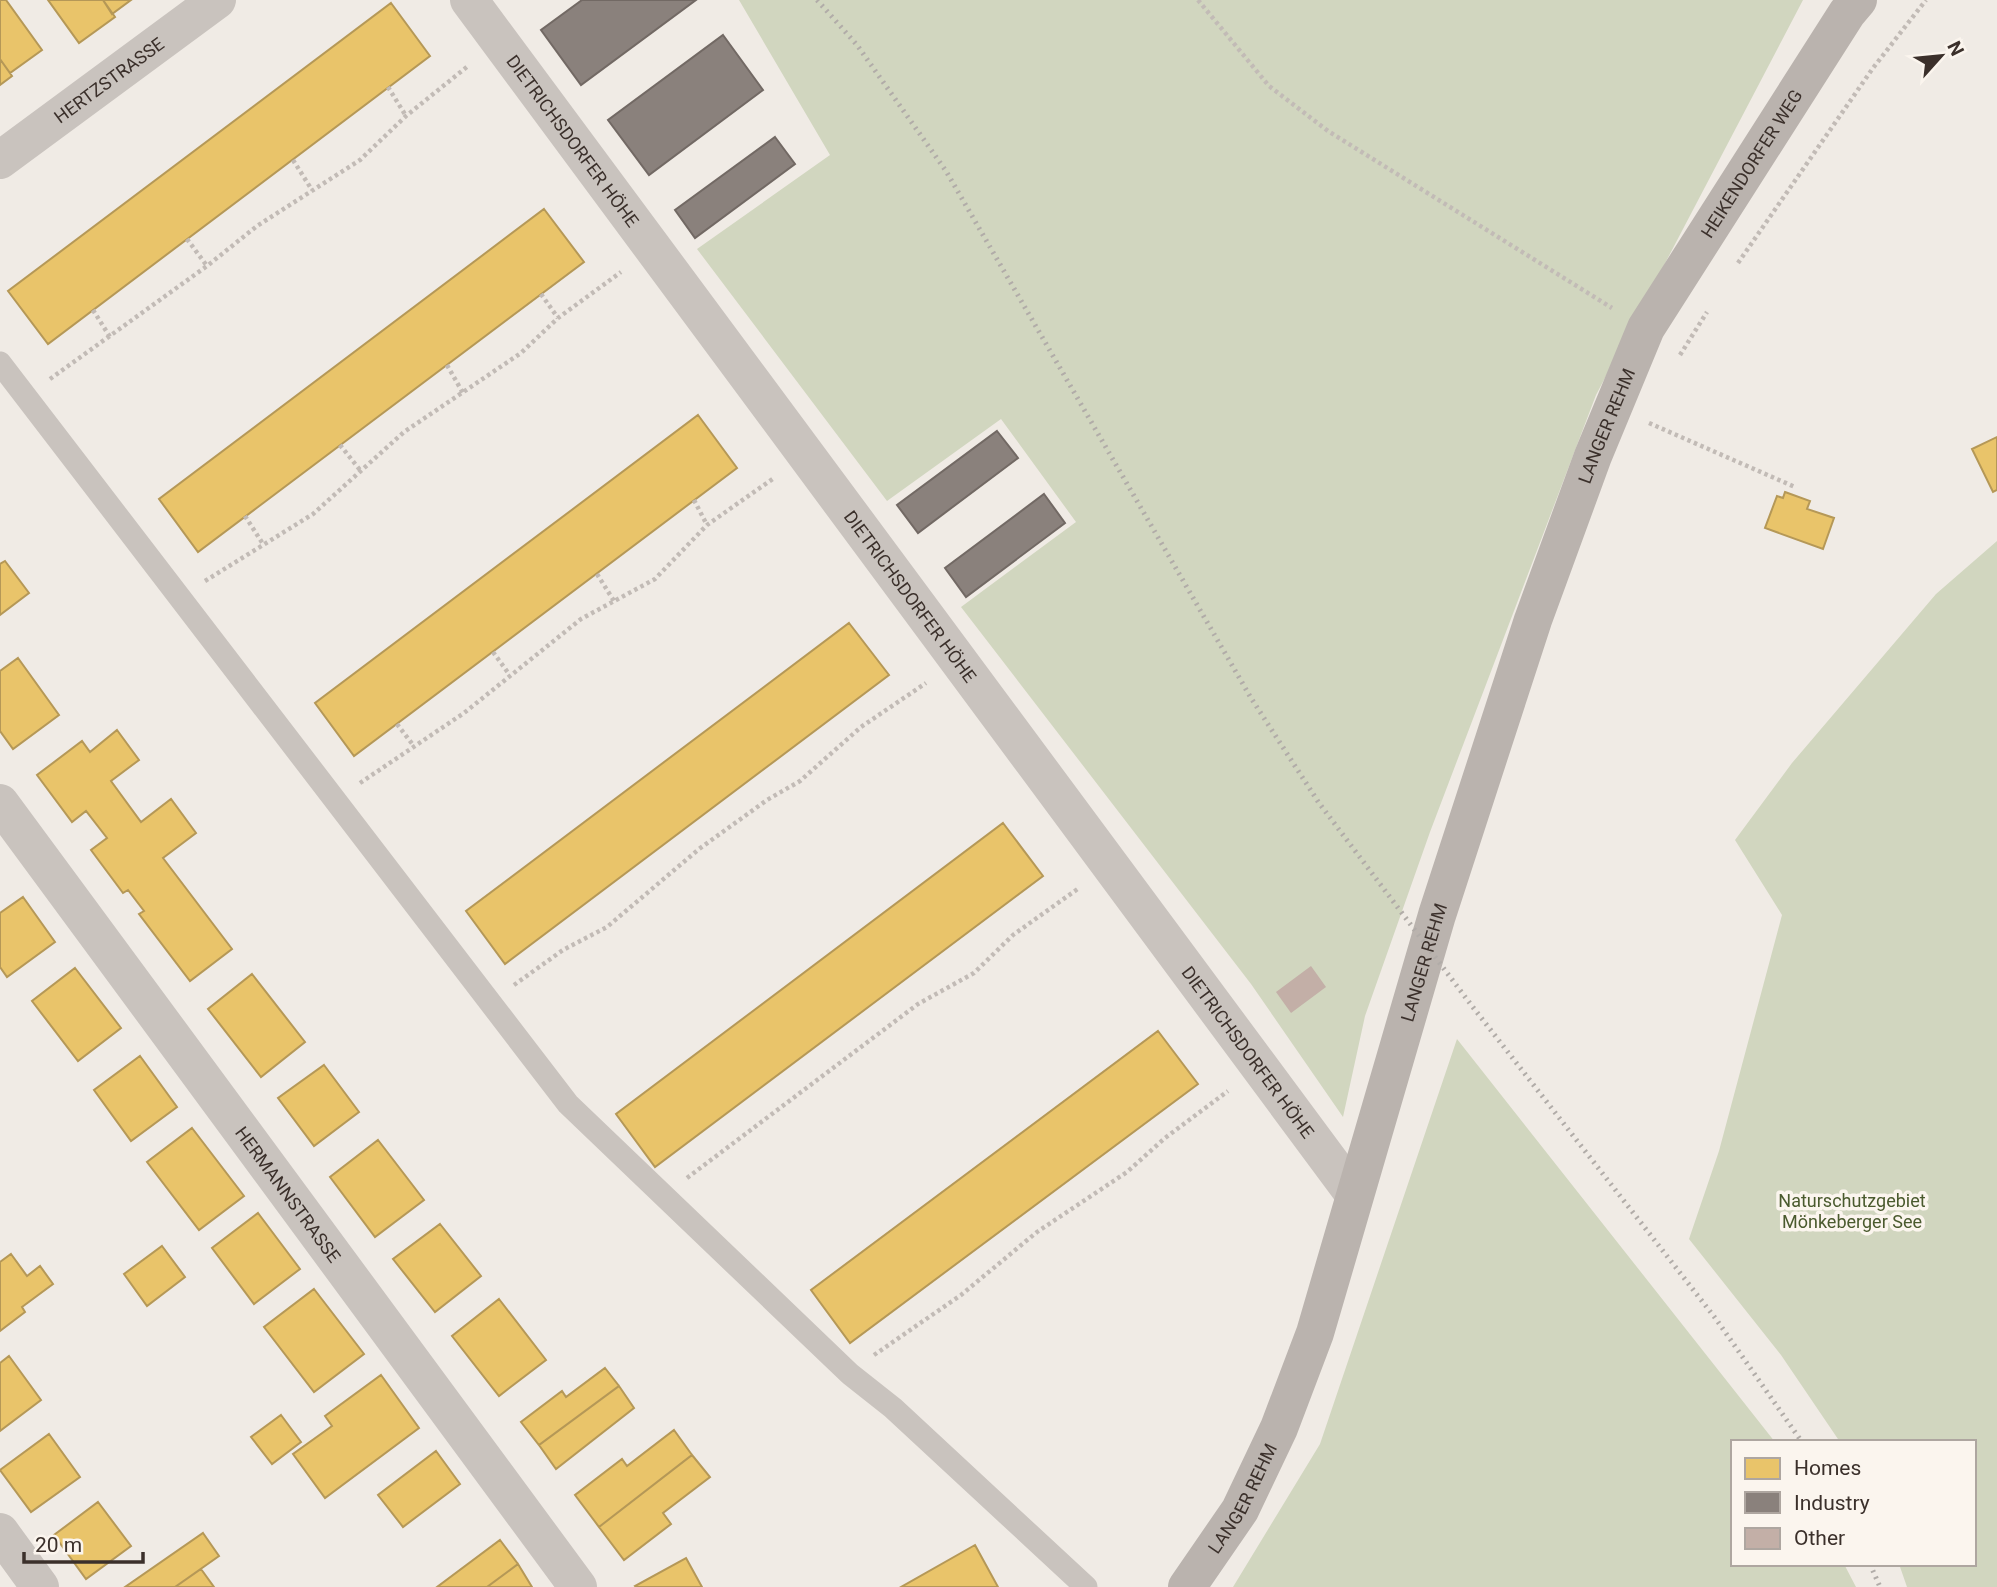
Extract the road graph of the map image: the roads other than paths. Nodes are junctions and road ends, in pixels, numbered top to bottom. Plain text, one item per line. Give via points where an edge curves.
1 (217, 0) edge
2 (469, 0) edge
3 (1858, 0) edge
4 (0, 160) edge
5 (1646, 328) joint
6 (0, 363) edge
7 (0, 803) edge
8 (1353, 1193) junction
9 (0, 1532) edge
10 (40, 1587) edge
11 (578, 1587) edge
12 (1086, 1587) edge
13 (1186, 1587) edge

1 - 4 street, HERTZSTRASSE
2 - 8 street, DIETRICHSDORFER HÖHE
3 - 5 street, HEIKENDORFER WEG
5 - 8 street, LANGER REHM via 1534,620 1437,915
6 - 12 lane via 568,1104 850,1374 893,1408
7 - 11 street, HERMANNSTRASSE
8 - 13 street, LANGER REHM via 1315,1333 1279,1428 1240,1510
9 - 10 street

